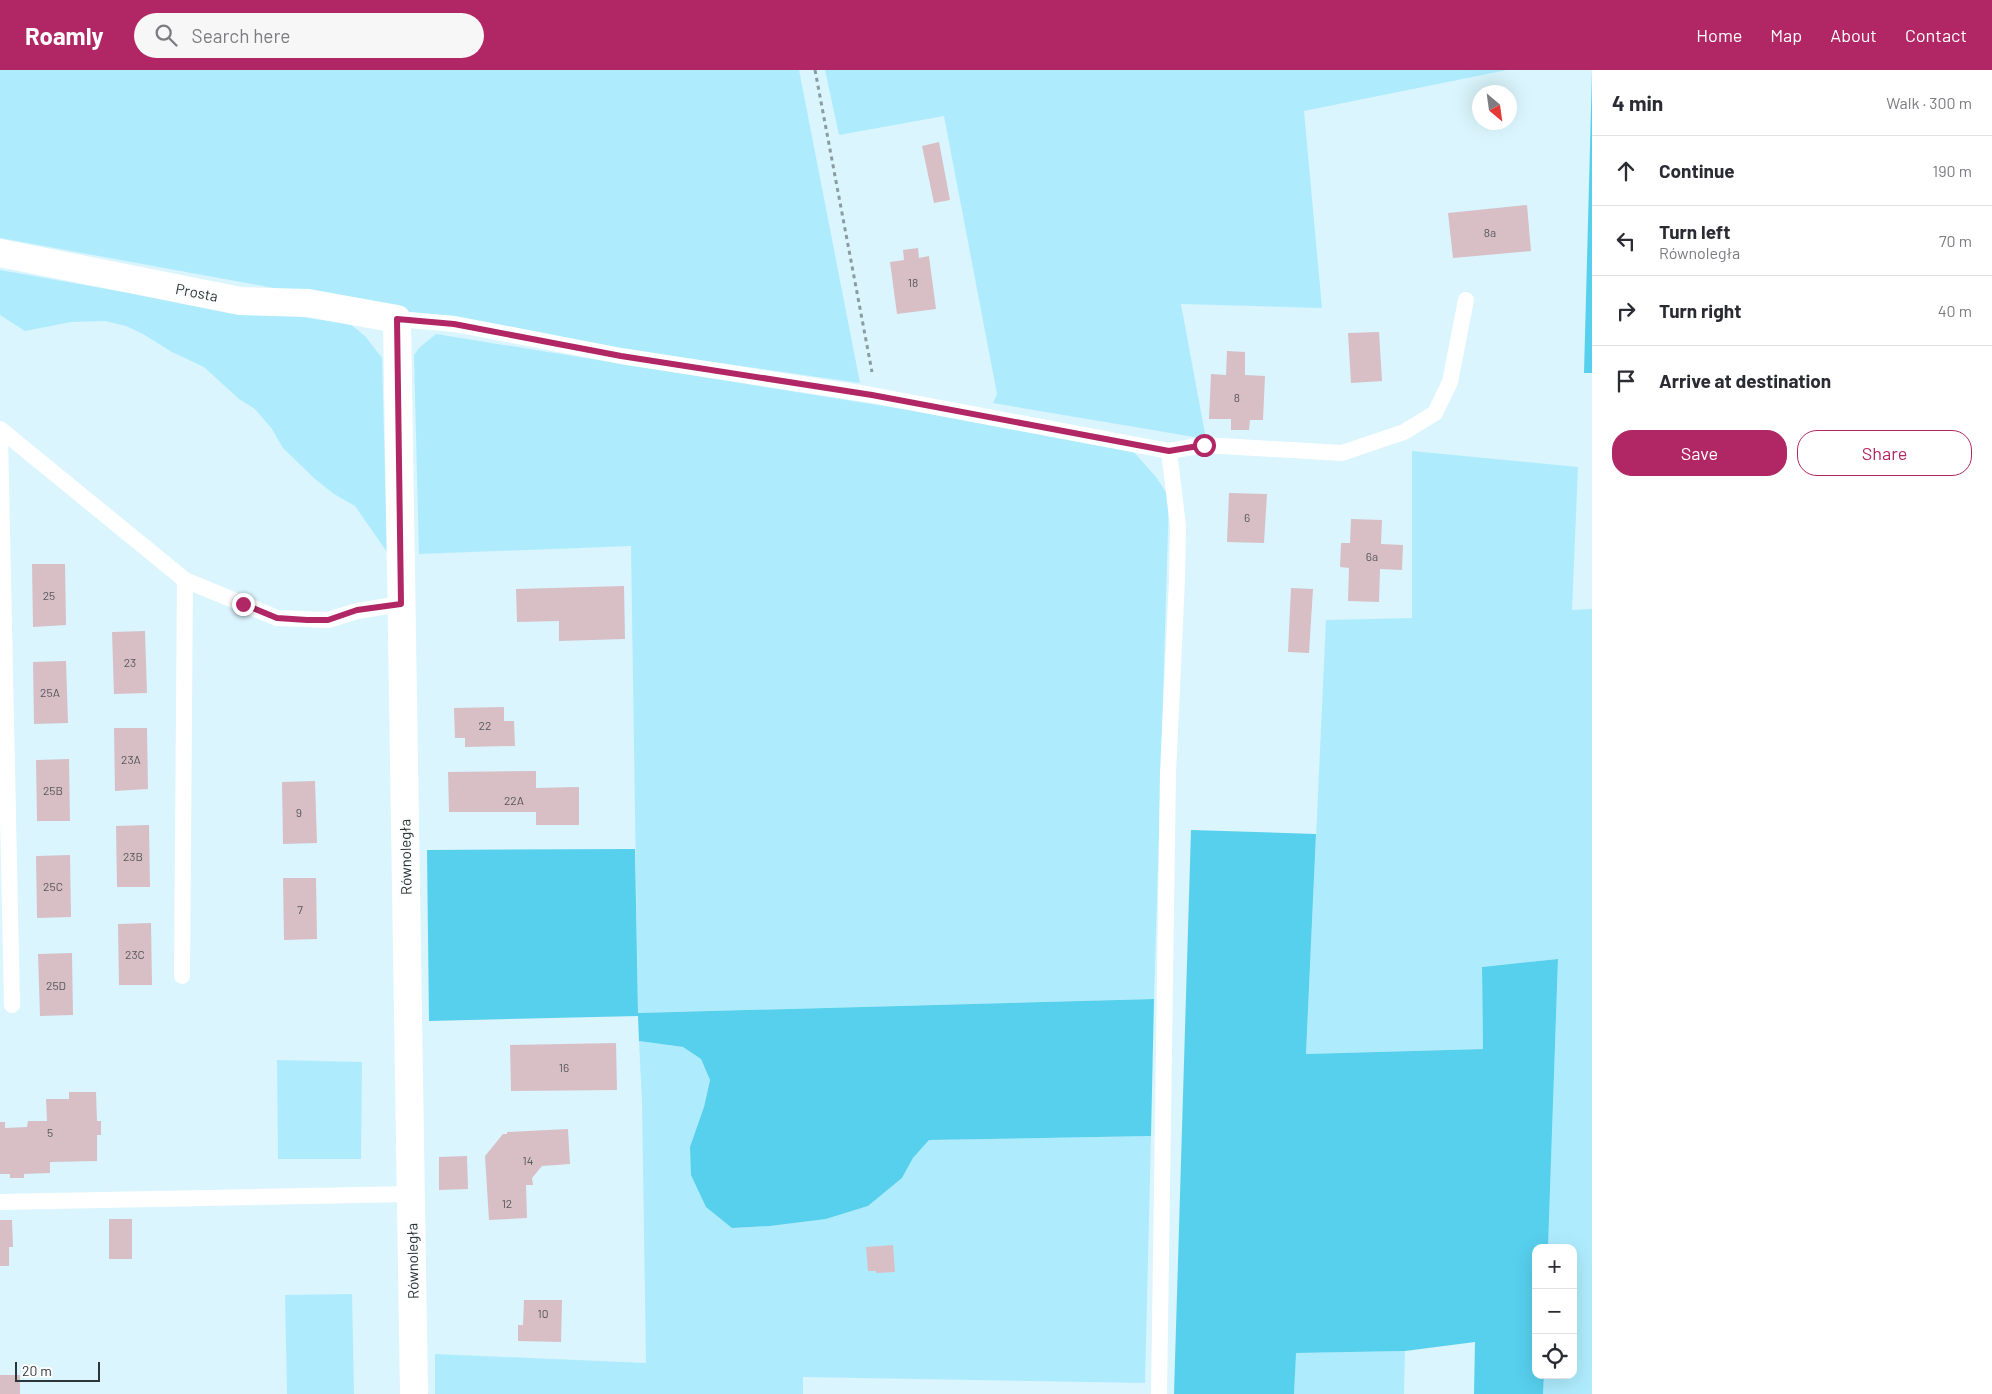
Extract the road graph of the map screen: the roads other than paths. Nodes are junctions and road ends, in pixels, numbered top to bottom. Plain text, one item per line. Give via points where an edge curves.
1 (0, 253) edge
2 (1466, 300) dead end
3 (397, 319) junction
4 (0, 429) edge
5 (0, 436) edge
6 (1169, 451) junction
7 (185, 580) junction
8 (401, 604) junction
9 (182, 976) dead end
10 (12, 1005) dead end
11 (411, 1194) junction
12 (0, 1202) edge
13 (414, 1394) edge
14 (1159, 1394) edge

1 - 3 street, Prosta via 240,301 308,304
2 - 6 lane via 1450,382 1435,413 1404,432 1342,453 1204,445
3 - 6 lane via 454,324 621,356 872,395
3 - 8 street, Równoległa
4 - 7 lane
5 - 10 lane
6 - 14 lane via 1178,553 1168,773
7 - 8 lane via 277,618 328,620 357,610
7 - 9 lane
8 - 11 street, Równoległa
11 - 12 lane
11 - 13 street, Równoległa

